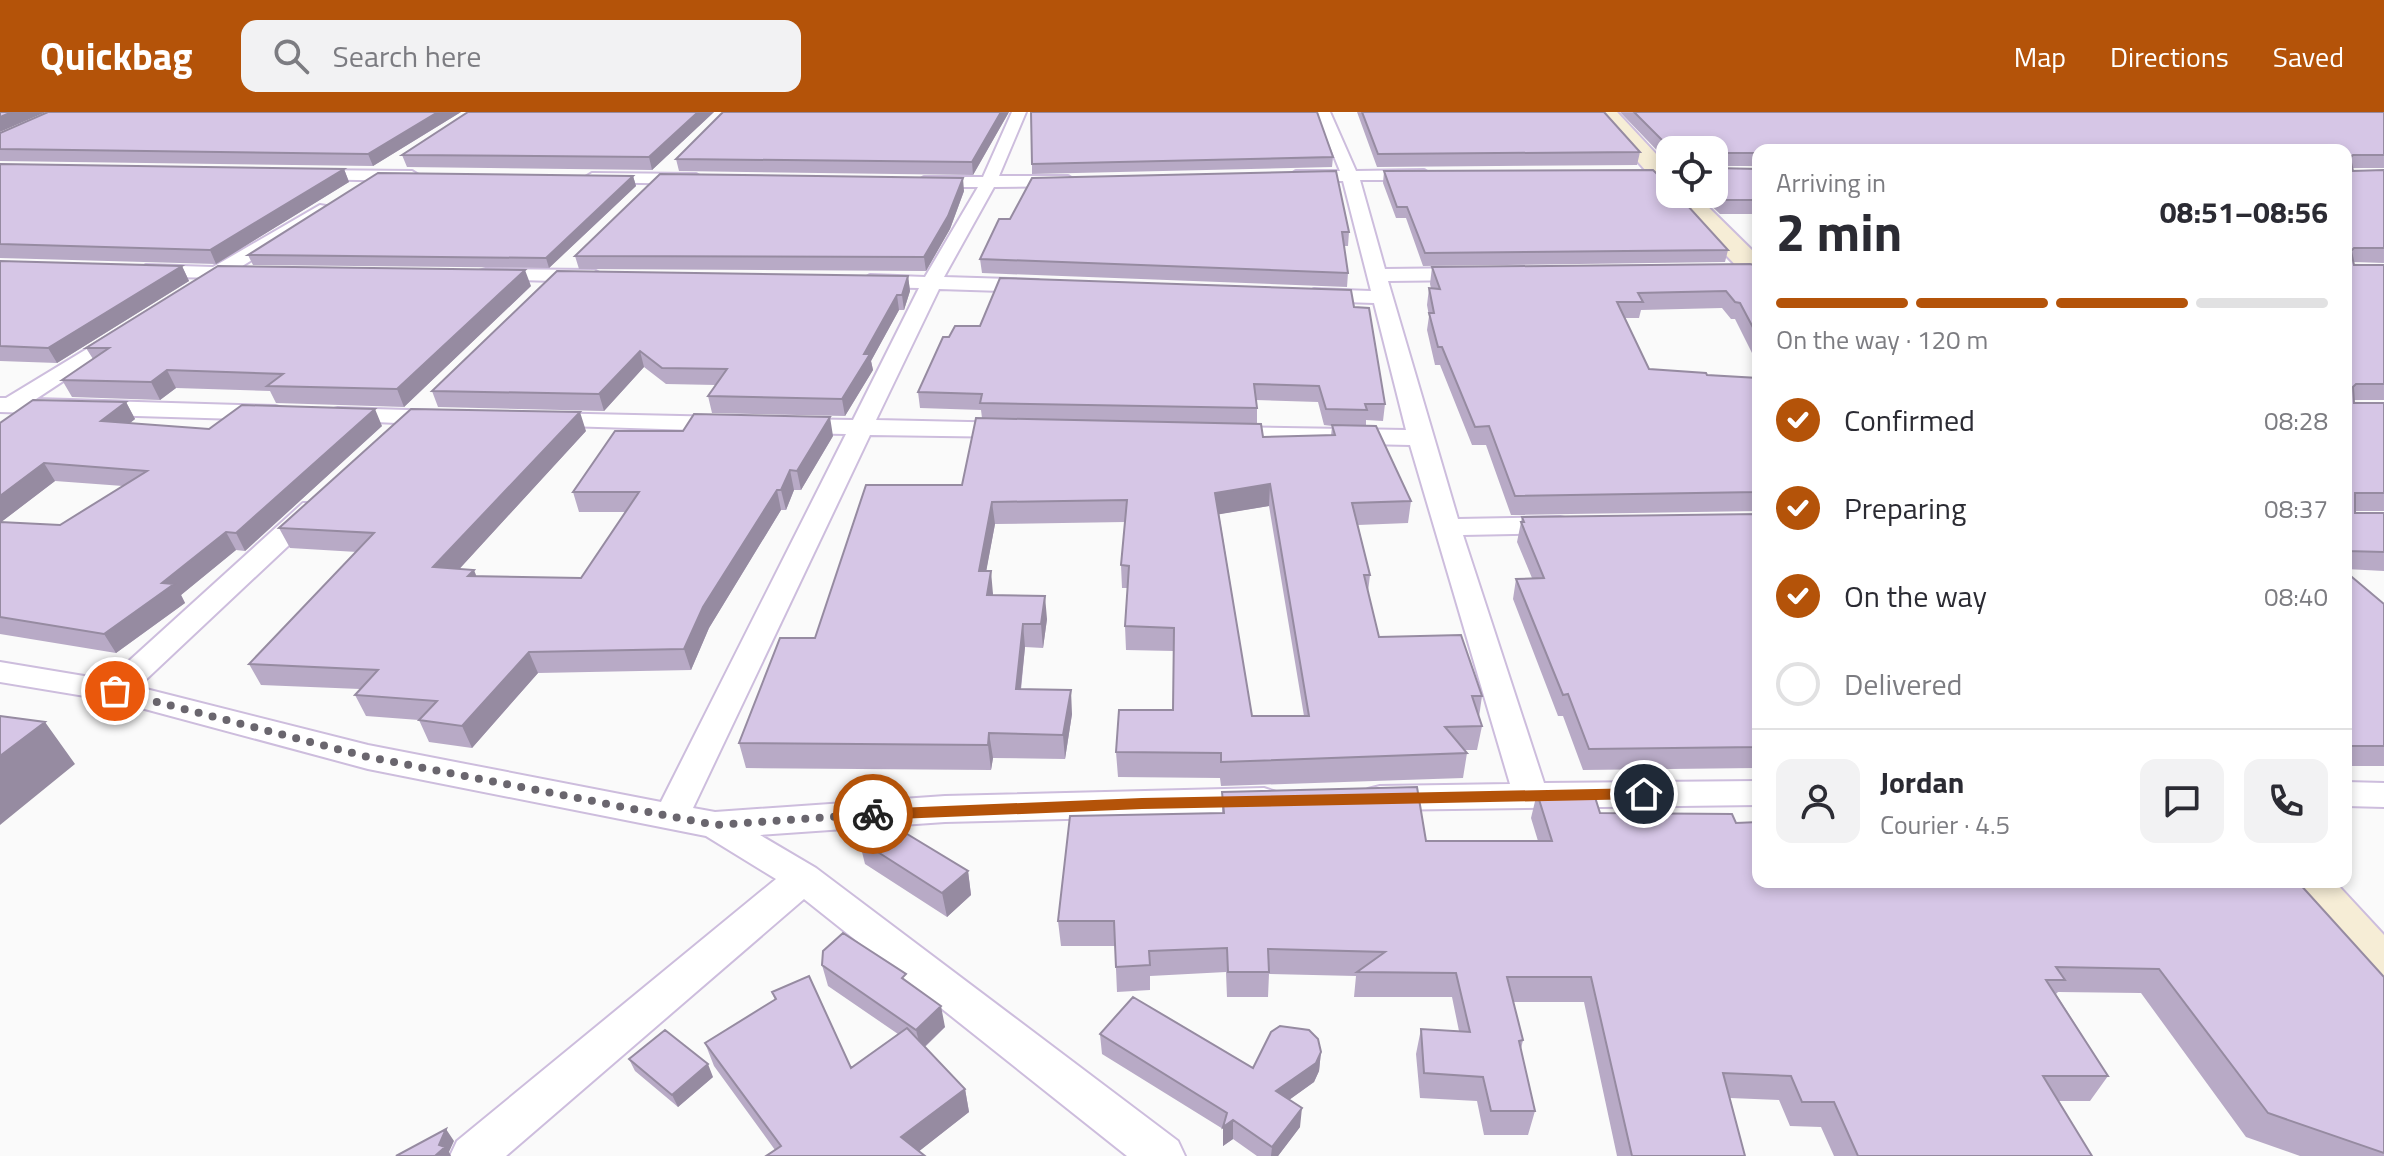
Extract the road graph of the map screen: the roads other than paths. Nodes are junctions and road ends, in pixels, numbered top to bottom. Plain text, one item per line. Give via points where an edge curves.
1 (1019, 112) edge
2 (1323, 112) edge
3 (1605, 112) edge
4 (676, 159) edge
5 (401, 160) edge
6 (1656, 170) edge
7 (298, 175) edge
8 (1350, 175) junction
9 (1443, 175) edge
10 (376, 176) junction
11 (422, 177) edge
12 (1272, 177) edge
13 (578, 178) edge
14 (655, 178) junction
15 (719, 179) edge
16 (1082, 181) edge
17 (908, 182) edge
18 (988, 183) junction
19 (634, 200) edge
20 (1695, 208) edge
21 (579, 254) edge
22 (1752, 265) edge
23 (124, 270) edge
24 (1725, 271) edge
25 (1752, 271) edge
26 (217, 273) junction
27 (263, 274) edge
28 (1488, 274) edge
29 (464, 275) edge
30 (557, 276) junction
31 (619, 277) edge
32 (854, 281) edge
33 (932, 282) junction
34 (1056, 286) edge
35 (1380, 286) junction
36 (191, 289) edge
37 (1289, 294) edge
38 (534, 297) edge
39 (141, 322) edge
40 (434, 395) edge
41 (3, 407) edge
42 (411, 417) junction
43 (458, 418) edge
44 (520, 420) edge
45 (862, 428) junction
46 (1038, 431) edge
47 (1197, 434) edge
48 (389, 438) edge
49 (1420, 438) junction
50 (332, 491) edge
51 (1587, 525) edge
52 (1446, 527) junction
53 (0, 672) edge
54 (115, 691) junction
55 (1752, 793) edge
56 (1530, 794) junction
57 (2352, 794) edge
58 (2384, 795) edge
59 (1344, 799) edge
60 (1297, 800) edge
61 (672, 815) junction
62 (715, 825) junction
63 (803, 878) junction
64 (2307, 888) edge
65 (2384, 975) edge
66 (473, 1156) edge
67 (1162, 1156) edge

1 - 18 street
2 - 8 street
3 - 6 street
4 - 14 street
5 - 10 street
7 - 10 street
8 - 9 street
8 - 12 street
8 - 35 street
10 - 11 street
10 - 26 street
13 - 14 street
14 - 15 street
14 - 19 street
16 - 18 street
17 - 18 street
18 - 33 street
20 - 22 street
21 - 30 street
23 - 26 street
24 - 25 street
26 - 27 street
26 - 36 street
28 - 35 street
29 - 30 street
30 - 31 street
30 - 38 street
32 - 33 street
33 - 34 street
33 - 45 street
35 - 37 street
35 - 49 street
39 - 41 street
40 - 42 street
41 - 42 street
42 - 43 street
42 - 48 street
44 - 45 street
45 - 46 street
45 - 61 street
47 - 49 street
49 - 52 street
50 - 54 street
51 - 52 street
52 - 56 street
53 - 54 street
54 - 61 street via 368,757
55 - 56 street
56 - 59 street
57 - 58 street
60 - 62 street via 945,809
61 - 62 street
62 - 63 street
63 - 66 street
63 - 67 street
64 - 65 street

